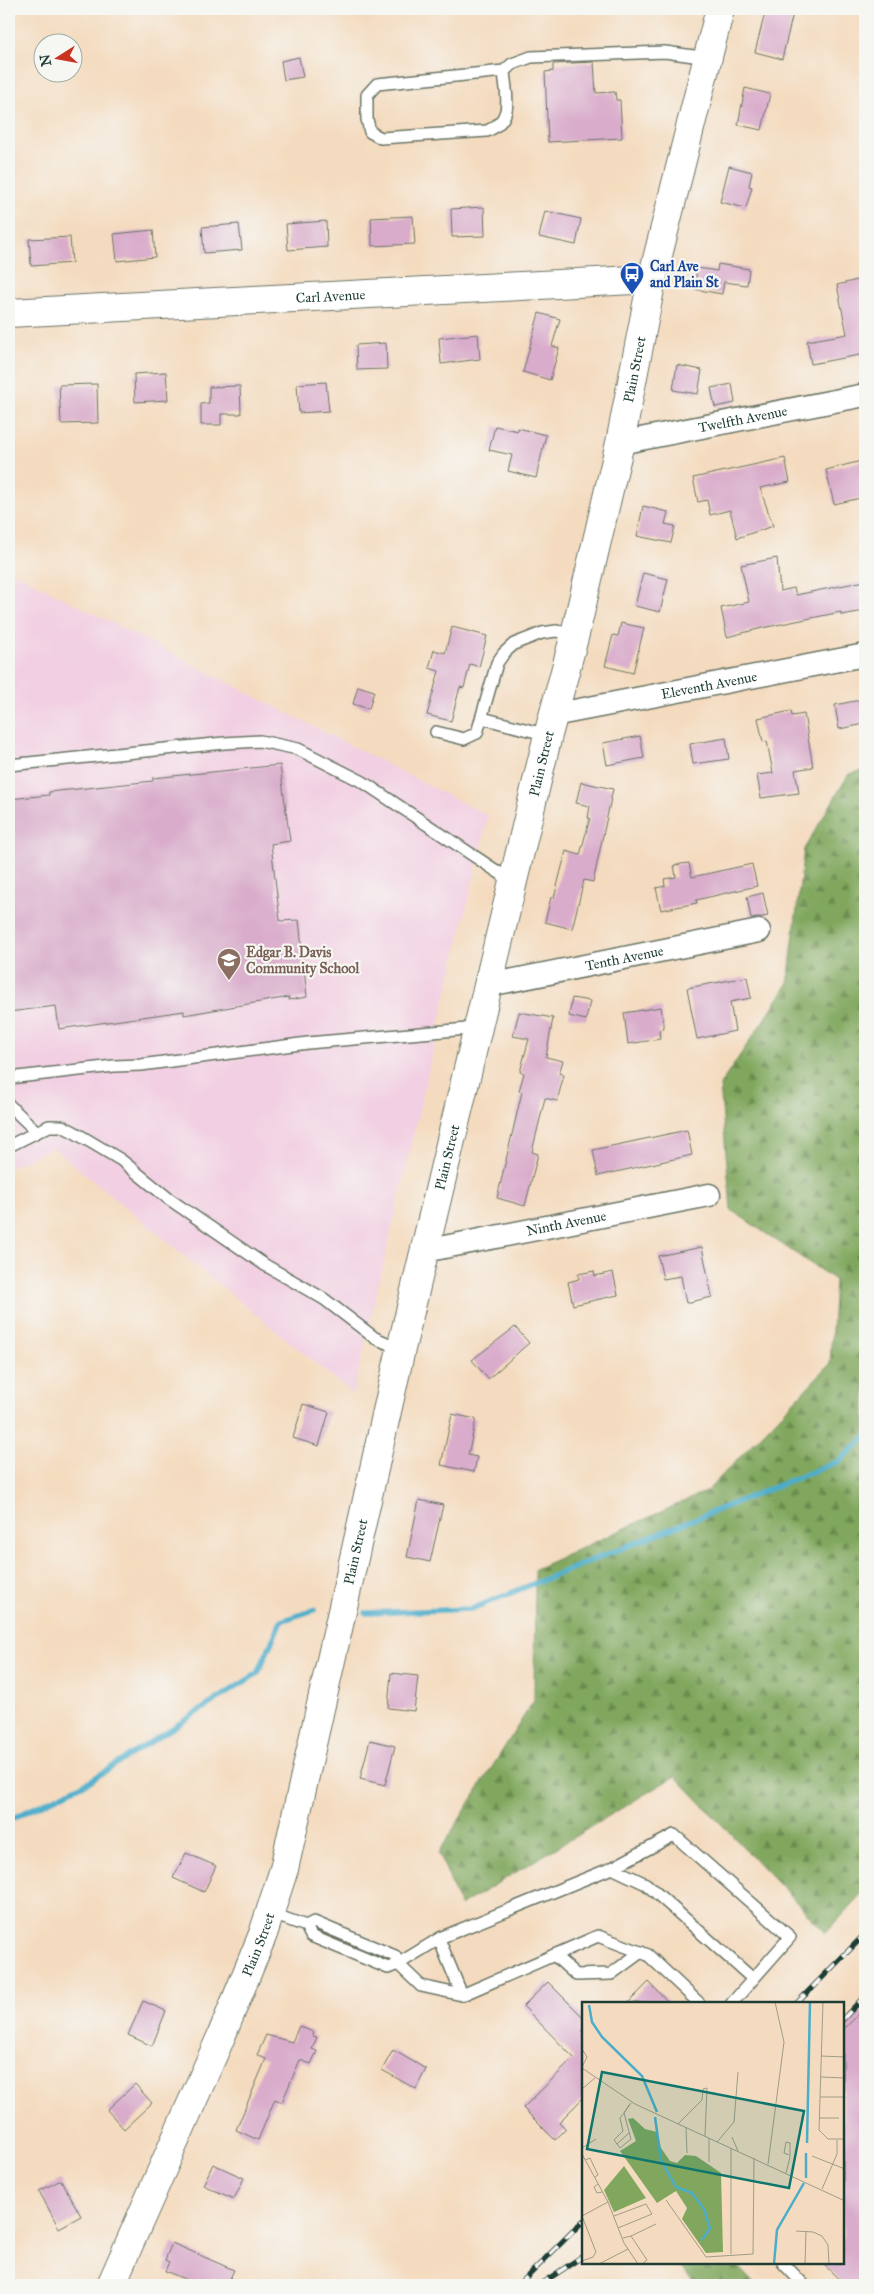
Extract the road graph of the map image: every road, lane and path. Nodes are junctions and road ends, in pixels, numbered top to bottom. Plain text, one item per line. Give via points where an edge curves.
1 (720, 9) edge
2 (708, 58) junction
3 (504, 71) junction
4 (652, 279) junction
5 (9, 313) edge
6 (865, 395) edge
7 (620, 443) junction
8 (575, 634) junction
9 (865, 655) edge
10 (482, 718) junction
11 (551, 725) junction
12 (436, 732) dead end
13 (9, 765) edge
14 (513, 882) junction
15 (759, 931) dead end
16 (488, 985) junction
17 (478, 1028) junction
18 (9, 1078) edge
19 (9, 1105) edge
20 (36, 1131) junction
21 (9, 1146) edge
22 (709, 1195) dead end
23 (424, 1251) junction
24 (400, 1350) junction
25 (612, 1868) junction
26 (270, 1913) junction
27 (439, 1939) junction
28 (641, 1952) junction
29 (554, 1955) junction
30 (398, 1964) junction
31 (753, 1979) junction
32 (462, 1995) junction
33 (698, 2002) edge
34 (733, 2002) edge
35 (783, 2264) edge
36 (111, 2285) edge
37 (804, 2285) edge

1 - 2 main road, Plain Street
2 - 3 lane via 665,52 531,57 512,64
2 - 4 main road, Plain Street
3 - 3 lane via 377,84 367,95 370,132 380,138 487,131 498,127 507,108
4 - 5 main road, Carl Avenue
4 - 7 main road, Plain Street
6 - 7 street, Twelfth Avenue
7 - 8 main road, Plain Street
8 - 10 lane via 542,633 514,644 504,653 497,662
8 - 11 main road, Plain Street
9 - 11 street, Eleventh Avenue
10 - 11 lane
10 - 12 lane via 477,733 470,738
11 - 14 main road, Plain Street
13 - 14 lane via 224,743 260,741 298,748 363,782
14 - 16 main road, Plain Street
15 - 16 street, Tenth Avenue
16 - 17 main road, Plain Street
17 - 18 lane via 308,1043
17 - 23 main road, Plain Street
19 - 20 lane
20 - 21 lane
20 - 24 lane via 62,1126 90,1140 265,1265 324,1299 375,1338
22 - 23 street, Ninth Avenue
23 - 24 main road, Plain Street
24 - 26 main road, Plain Street via 308,1768
25 - 27 lane
25 - 31 lane via 646,1884
25 - 31 lane via 674,1835 790,1937
26 - 30 lane via 306,1926 310,1936 388,1968
26 - 36 main road, Plain Street via 220,2039
27 - 30 lane
27 - 32 lane
28 - 29 lane via 598,1936
28 - 29 lane via 611,1974 576,1975
28 - 33 lane via 648,1954
29 - 32 lane
30 - 32 lane via 421,1986
31 - 34 lane
35 - 37 lane

